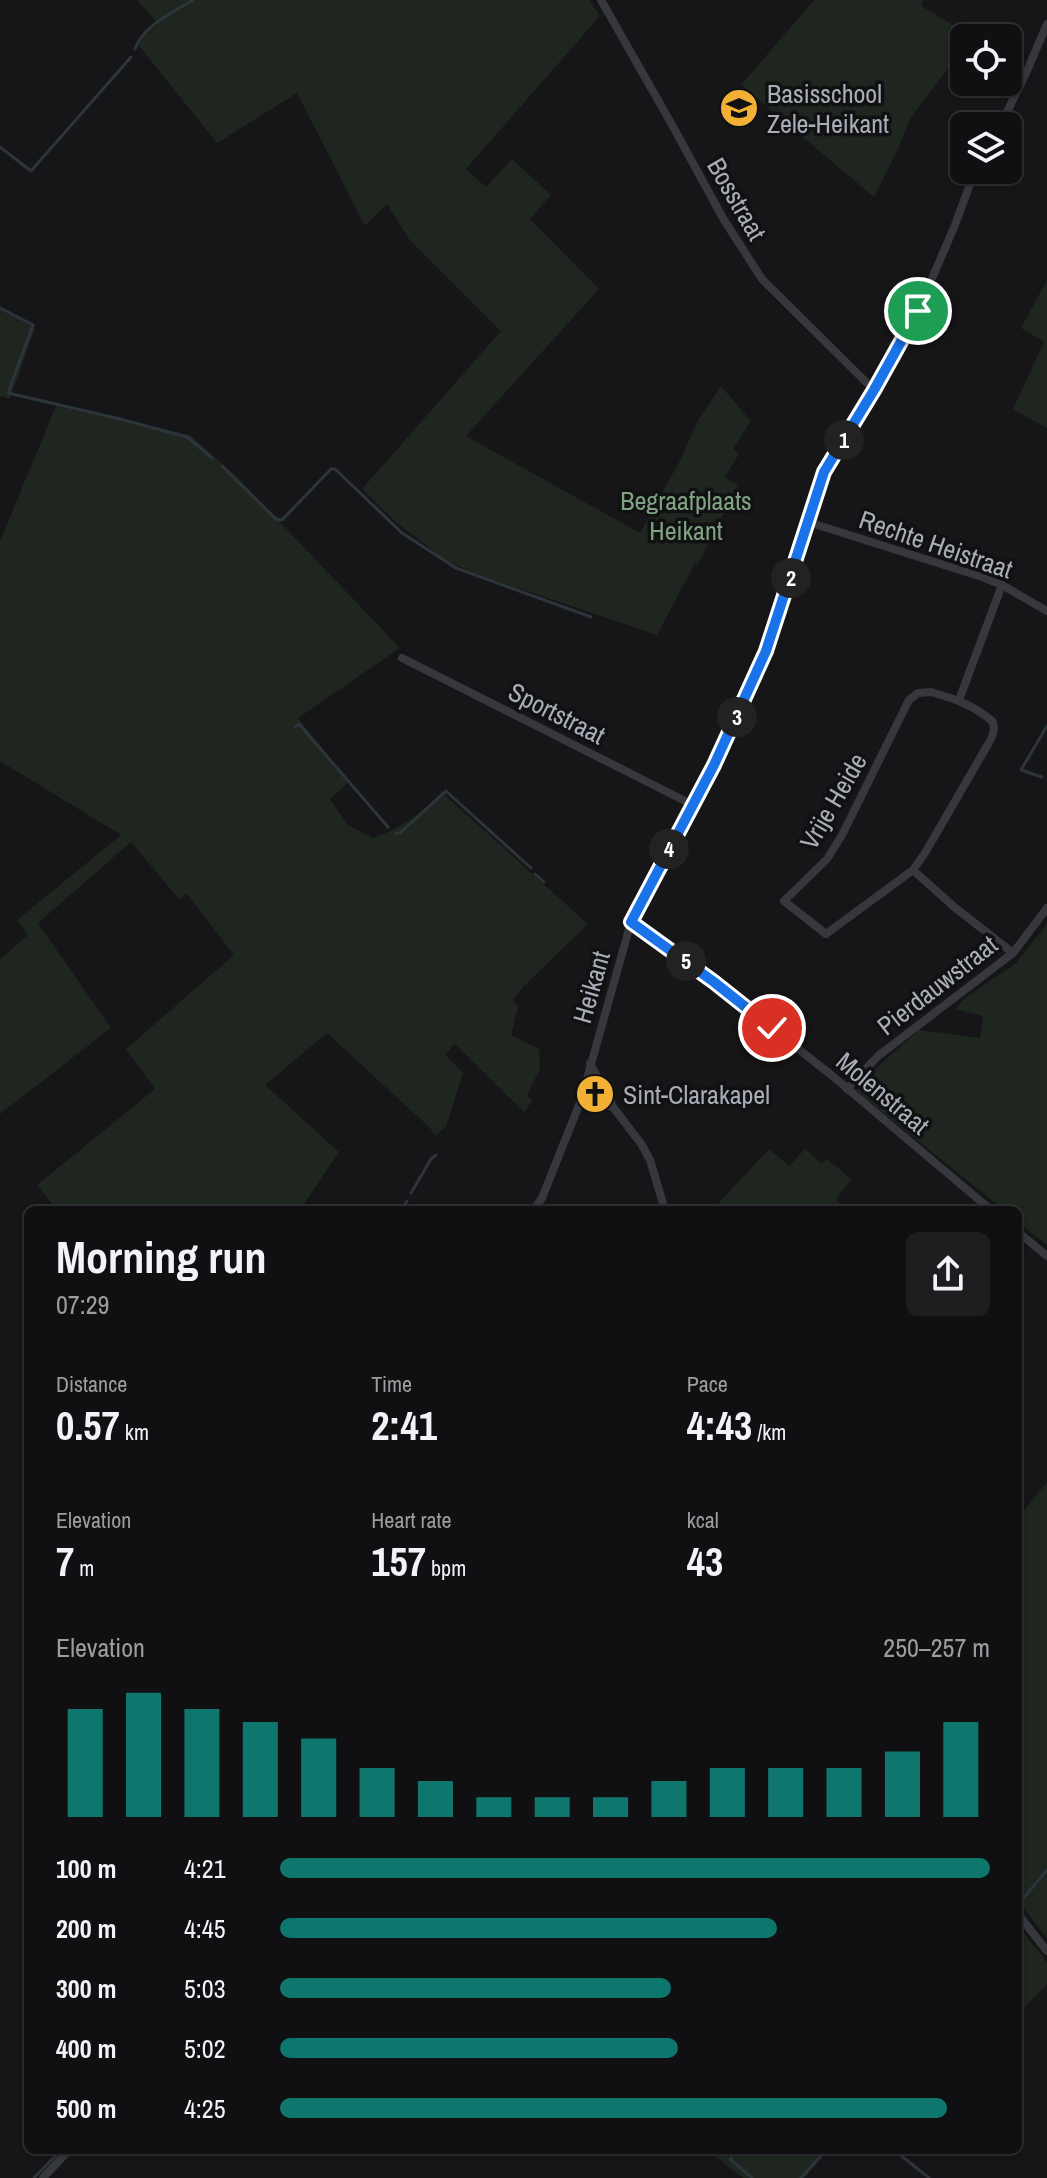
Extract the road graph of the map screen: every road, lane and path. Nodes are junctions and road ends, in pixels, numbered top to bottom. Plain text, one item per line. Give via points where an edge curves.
1 (601, 0) edge
2 (1047, 24) edge
3 (1007, 112) edge
4 (970, 184) edge
5 (874, 390) junction
6 (808, 522) junction
7 (1002, 585) junction
8 (1047, 611) edge
9 (402, 658) dead end
10 (959, 700) junction
11 (693, 805) junction
12 (913, 870) junction
13 (1047, 908) edge
14 (631, 922) junction
15 (1013, 953) junction
16 (590, 1063) junction
17 (847, 1089) junction
18 (581, 1100) junction
19 (613, 1107) junction
20 (536, 1206) edge
21 (664, 1206) edge
22 (986, 1206) edge
23 (1022, 1235) edge
24 (1047, 1256) edge
25 (1022, 1919) edge
26 (1047, 1951) edge
27 (65, 2154) edge
28 (43, 2178) edge

1 - 5 street, Bosstraat via 762,279
2 - 3 street
4 - 5 street, Heikant via 918,311
5 - 6 street, Heikant via 824,472
6 - 7 street, Rechte Heistraat
6 - 11 street, Heikant via 766,651
7 - 8 street, Rechte Heistraat
7 - 10 street
9 - 11 street, Sportstraat
10 - 12 street, Vrije Heide via 981,711 994,730
10 - 12 street, Vrije Heide via 931,692 909,700 842,835 827,859 784,901 826,934
11 - 14 street, Heikant
12 - 15 street
13 - 15 street, Pierdauwstraat
14 - 16 street, Heikant
14 - 17 street, Molenstraat
15 - 17 street, Pierdauwstraat via 878,1056
16 - 18 street, Heikant
16 - 19 street
17 - 22 street, Molenstraat
18 - 19 street
18 - 20 street, Heikant
19 - 21 street via 650,1160
23 - 24 street
25 - 26 street
27 - 28 street

